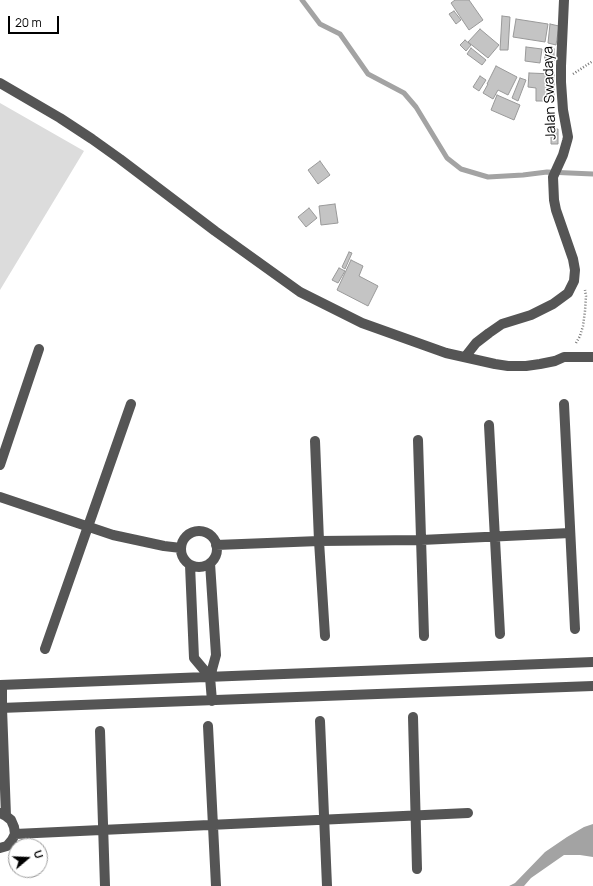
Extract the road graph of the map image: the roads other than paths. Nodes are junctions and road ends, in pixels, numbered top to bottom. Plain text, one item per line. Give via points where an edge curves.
1 (564, 0) edge
2 (0, 84) edge
3 (39, 349) dead end
4 (464, 357) junction
5 (593, 357) edge
6 (131, 404) dead end
7 (564, 404) dead end
8 (489, 425) dead end
9 (418, 440) dead end
10 (315, 441) dead end
11 (0, 465) edge
12 (0, 497) edge
13 (88, 526) junction
14 (570, 533) junction
15 (495, 537) junction
16 (421, 540) junction
17 (319, 541) junction
18 (216, 544) junction
19 (181, 548) junction
20 (210, 564) junction
21 (190, 565) junction
22 (575, 629) dead end
23 (500, 634) dead end
24 (325, 636) dead end
25 (424, 636) dead end
26 (46, 649) dead end
27 (593, 662) edge
28 (210, 677) junction
29 (1, 685) edge
30 (593, 686) edge
31 (212, 701) junction
32 (1, 708) edge
33 (413, 717) dead end
34 (320, 720) dead end
35 (208, 726) dead end
36 (100, 731) dead end
37 (468, 813) dead end
38 (3, 814) edge
39 (416, 815) junction
40 (324, 820) junction
41 (213, 825) junction
42 (103, 830) junction
43 (15, 834) junction
44 (0, 848) edge
45 (417, 869) dead end
46 (105, 886) edge
47 (216, 886) edge
48 (327, 886) edge

1 - 4 street, Jalan Swadaya via 561,82 568,137 554,177 554,200 573,258 574,281 568,293 553,304 531,315 502,324 476,343
2 - 4 street via 92,139 300,292 362,324
3 - 11 street
4 - 5 street via 508,366 526,366 564,357
6 - 13 street
7 - 14 street
8 - 15 street
9 - 16 street
10 - 17 street
12 - 13 street
13 - 19 street via 113,535
13 - 26 street
14 - 15 street
14 - 22 street
15 - 16 street
15 - 23 street
16 - 17 street
16 - 25 street
17 - 18 street
17 - 24 street
18 - 19 street via 208,533 201,531 188,535
18 - 20 street via 217,552
19 - 21 street via 185,560
20 - 21 street via 197,567
20 - 28 street via 216,655
21 - 28 street via 194,658
27 - 28 street
28 - 29 street
28 - 31 street
29 - 32 street
30 - 31 street
31 - 32 street
32 - 38 street
33 - 39 street
34 - 40 street
35 - 41 street
36 - 42 street
37 - 39 street
38 - 43 street via 11,820
39 - 40 street
39 - 45 street
40 - 41 street
40 - 48 street
41 - 42 street
41 - 47 street
42 - 43 street
42 - 46 street
43 - 44 street via 7,846

